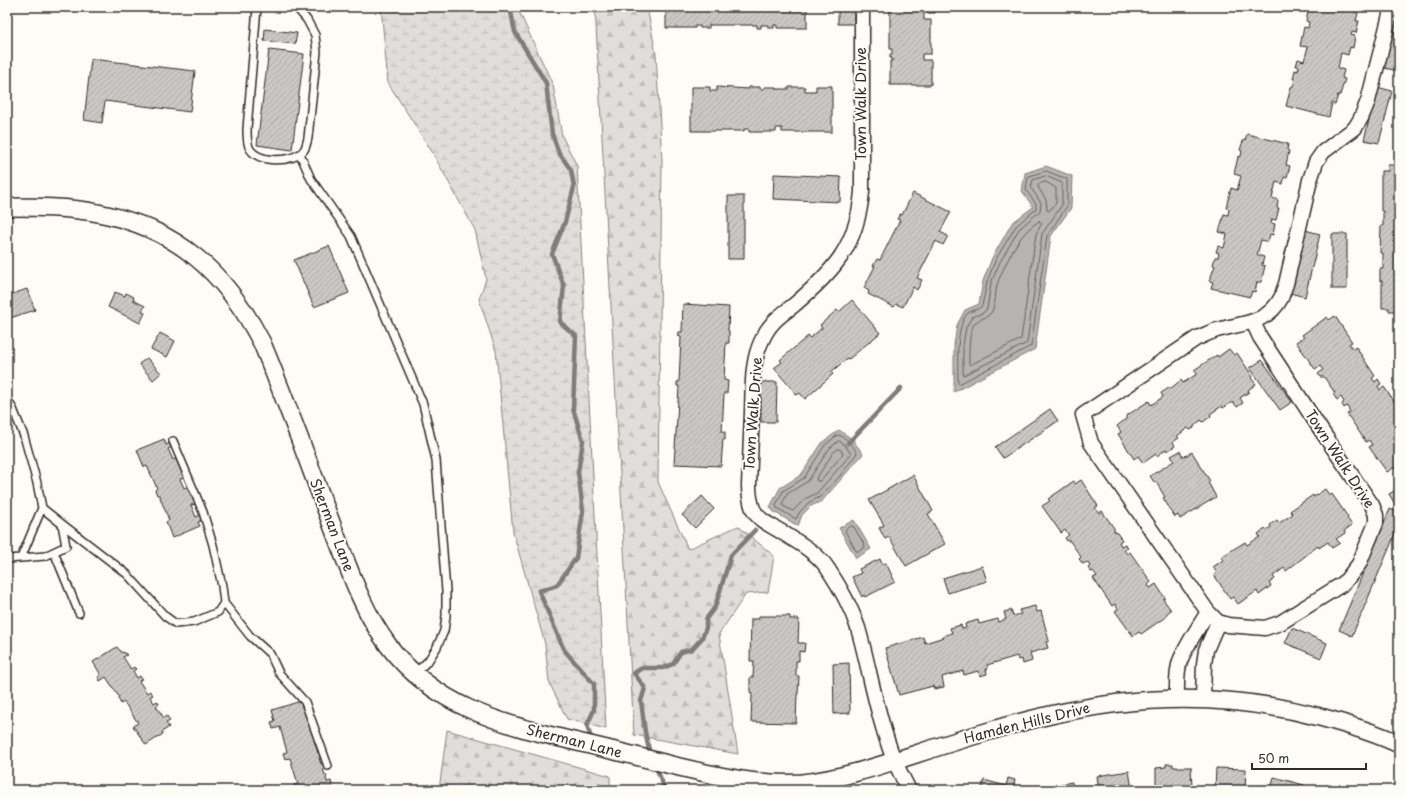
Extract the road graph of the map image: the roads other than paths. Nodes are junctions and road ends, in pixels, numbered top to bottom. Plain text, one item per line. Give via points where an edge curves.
1 (257, 7) edge
2 (296, 7) edge
3 (862, 7) edge
4 (1392, 7) edge
5 (300, 154) junction
6 (7, 207) edge
7 (1252, 322) junction
8 (7, 399) edge
9 (173, 441) dead end
10 (42, 508) junction
11 (62, 524) junction
12 (54, 552) junction
13 (21, 558) junction
14 (7, 560) edge
15 (224, 603) junction
16 (80, 613) dead end
17 (1213, 617) junction
18 (415, 674) junction
19 (1176, 698) junction
20 (1203, 699) junction
21 (1399, 744) edge
22 (894, 761) junction
23 (328, 766) dead end
24 (726, 778) joint
25 (910, 790) edge

1 - 5 lane via 247,129 249,148 253,154 264,159 279,160
2 - 5 lane via 315,35 317,52 308,138
3 - 22 street, Town Walk Drive via 862,192 859,213 851,240 831,271 771,324 756,354 749,485 753,508 759,518 820,559 843,593 857,627 874,697
4 - 7 street via 1368,101 1361,118 1355,128 1323,152 1316,162 1281,298 1266,315
5 - 18 lane via 311,179 351,236 423,404 436,460 446,616 444,631 437,647
6 - 18 street, Sherman Lane via 97,212 150,228 195,256 231,292 250,318 262,343 356,586 373,622 386,642
7 - 17 street via 1197,338 1083,415 1091,443
7 - 17 street, Town Walk Drive via 1372,505 1376,523 1359,564 1344,583 1280,623 1265,628 1228,625
8 - 10 lane via 24,436
9 - 15 lane via 205,519 215,552
10 - 11 lane
10 - 13 lane
11 - 12 lane via 66,546
11 - 15 lane via 126,574 165,616 176,624 194,622 218,612
12 - 13 lane via 45,556
12 - 16 lane
13 - 14 lane
15 - 23 lane via 250,636 270,654 279,673 306,702
17 - 19 street via 1188,646 1180,662
17 - 20 street via 1204,664
18 - 24 street, Sherman Lane via 444,696 484,716 522,728
19 - 20 street, Hamden Hills Drive
19 - 22 street, Hamden Hills Drive via 1128,701 1037,717
20 - 21 street, Hamden Hills Drive via 1256,704 1299,712 1345,724
22 - 24 street, Hamden Hills Drive via 802,783 763,783
22 - 25 street, Town Walk Drive

